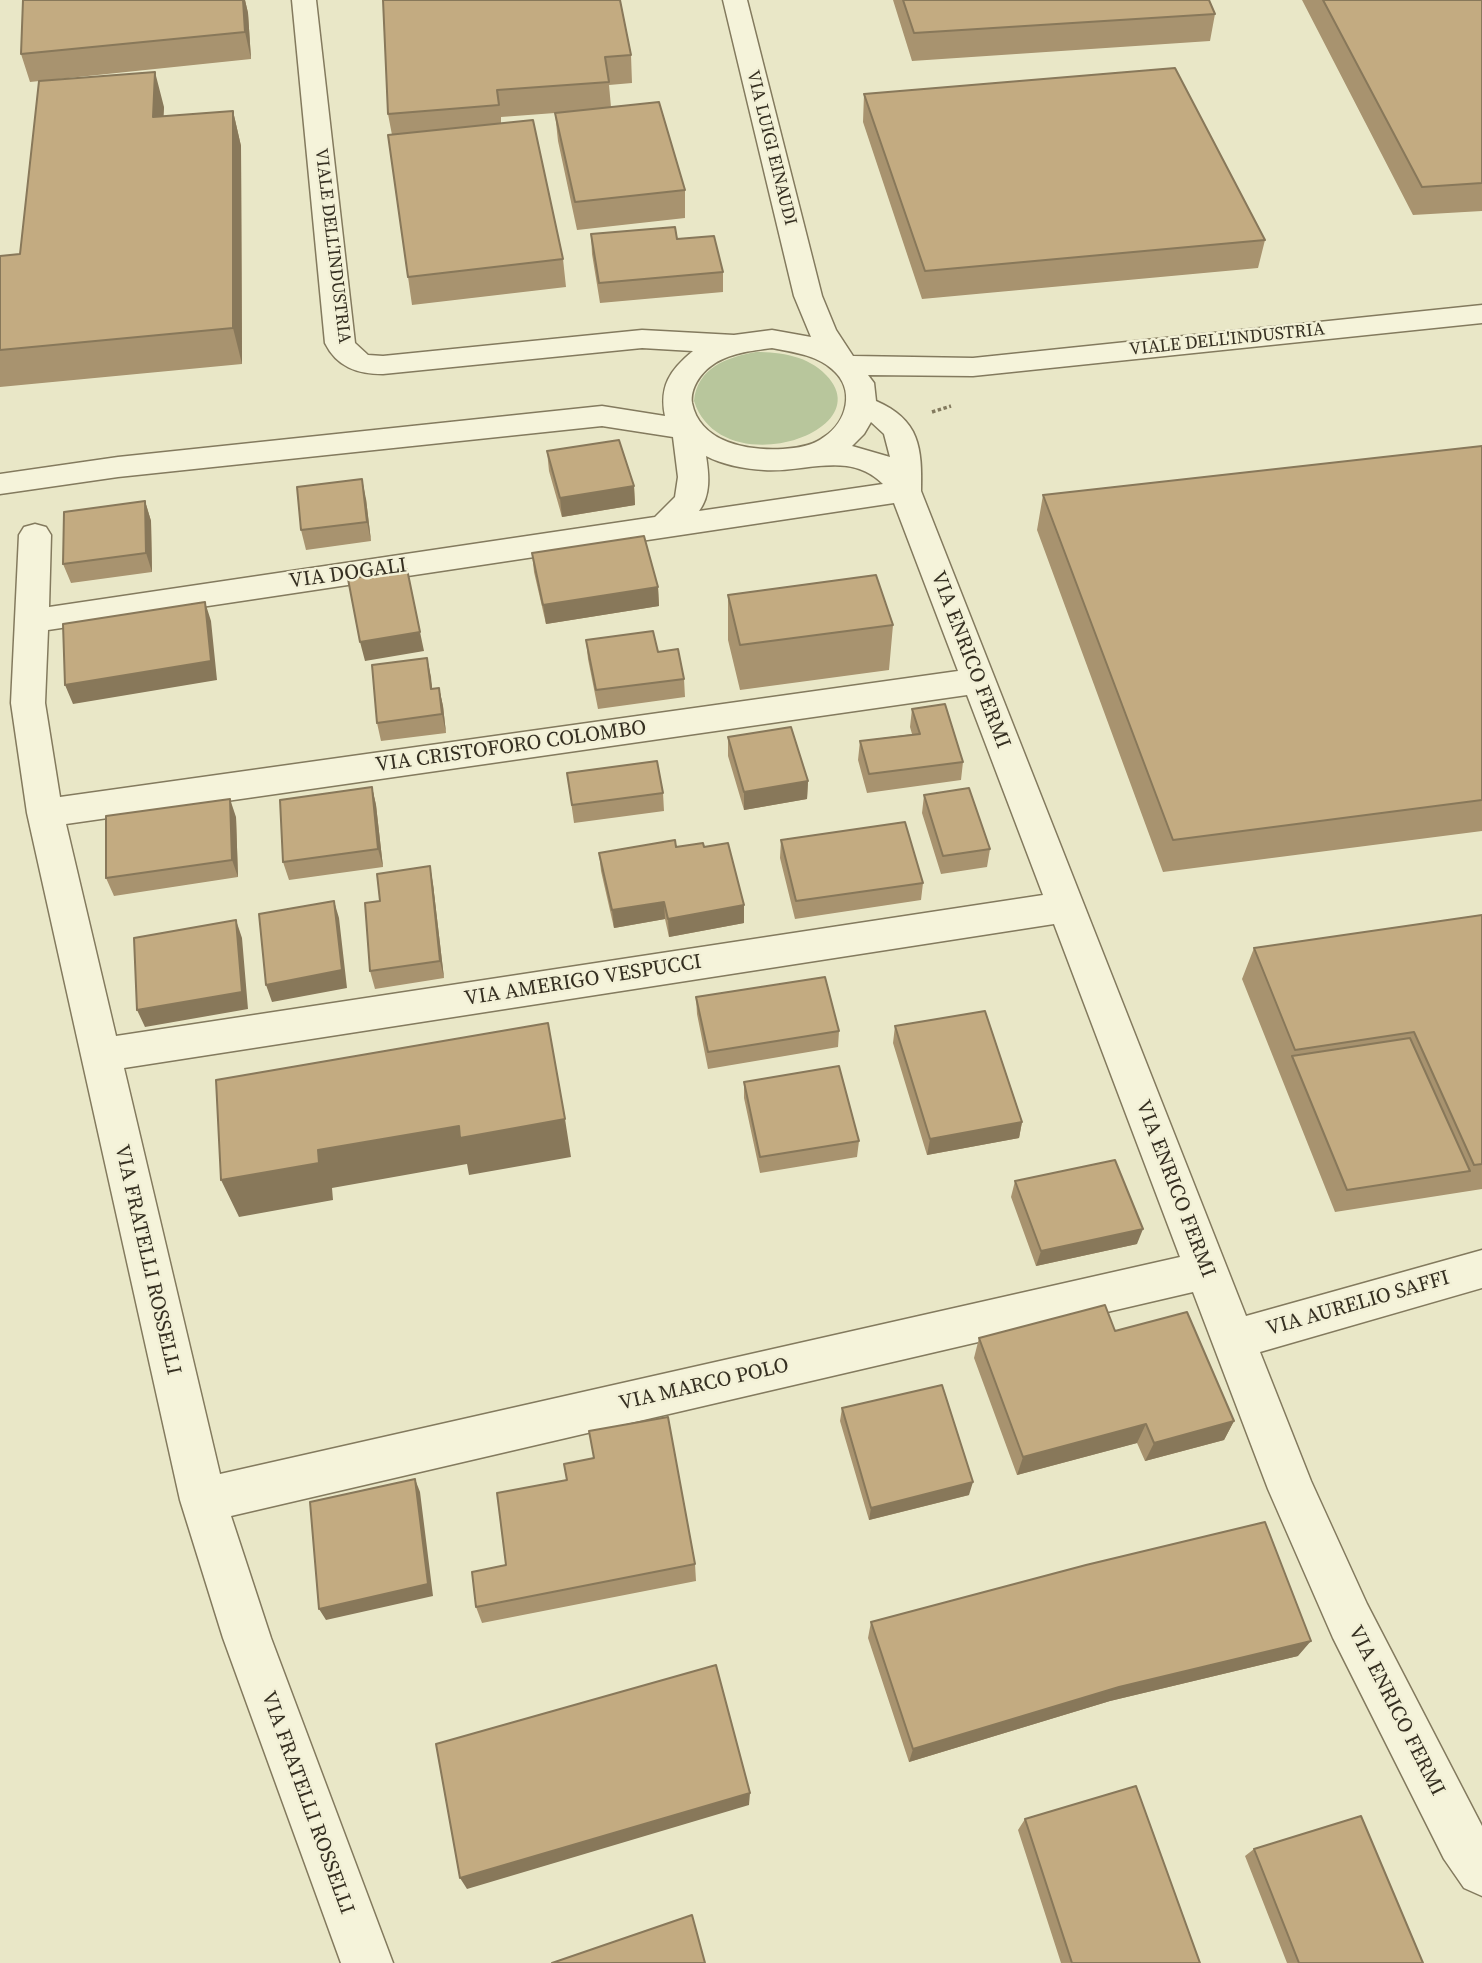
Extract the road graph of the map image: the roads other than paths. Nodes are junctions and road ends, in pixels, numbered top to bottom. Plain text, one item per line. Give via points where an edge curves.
1 (304, 0) edge
2 (735, 0) edge
3 (808, 296) junction
4 (1482, 314) edge
5 (745, 341) junction
6 (844, 362) junction
7 (973, 367) junction
8 (681, 377) junction
9 (864, 405) junction
10 (602, 416) junction
11 (687, 429) junction
12 (815, 454) junction
13 (0, 484) edge
14 (905, 492) junction
15 (664, 527) junction
16 (35, 534) dead end
17 (32, 621) junction
18 (978, 681) junction
19 (46, 813) junction
20 (1065, 907) junction
21 (101, 1055) junction
22 (1482, 1269) edge
23 (1206, 1270) junction
24 (1233, 1340) junction
25 (203, 1500) junction
26 (1482, 1870) edge
27 (367, 1963) edge

1 - 5 street, VIALE DELL'INDUSTRIA via 340,343 351,358 383,365 642,340
2 - 3 street, VIA LUIGI EINAUDI
3 - 5 street via 785,326
3 - 6 street, VIA LUIGI EINAUDI via 821,330
4 - 7 street, VIALE DELL'INDUSTRIA
5 - 6 street via 798,342
5 - 8 street via 701,358
6 - 7 street, VIALE DELL'INDUSTRIA
6 - 9 street via 861,383
7 - 9 street, VIALE DELL'INDUSTRIA
8 - 10 street via 660,393
8 - 11 street via 676,407
9 - 12 street via 850,432
9 - 14 street, VIA ENRICO FERMI via 900,430 906,460
10 - 11 street
10 - 13 street via 118,467
11 - 12 street via 706,444 745,458 783,460
11 - 15 street via 694,477 690,501
12 - 14 street, VIA ENRICO FERMI via 877,462 894,473
14 - 15 street, VIA DOGALI
14 - 18 street, VIA ENRICO FERMI
15 - 17 street, VIA DOGALI
16 - 17 street, VIA FRATELLI ROSSELLI
17 - 19 street, VIA FRATELLI ROSSELLI via 29,703
18 - 19 street, VIA CRISTOFORO COLOMBO
18 - 20 street, VIA ENRICO FERMI
19 - 21 street, VIA FRATELLI ROSSELLI
20 - 21 street, VIA AMERIGO VESPUCCI
20 - 23 street, VIA ENRICO FERMI
21 - 25 street, VIA FRATELLI ROSSELLI
22 - 24 street, VIA AURELIO SAFFI
23 - 24 street, VIA ENRICO FERMI
23 - 25 street, VIA MARCO POLO
24 - 26 street, VIA ENRICO FERMI via 1291,1489 1350,1621 1462,1841
25 - 27 street, VIA FRATELLI ROSSELLI via 247,1639

